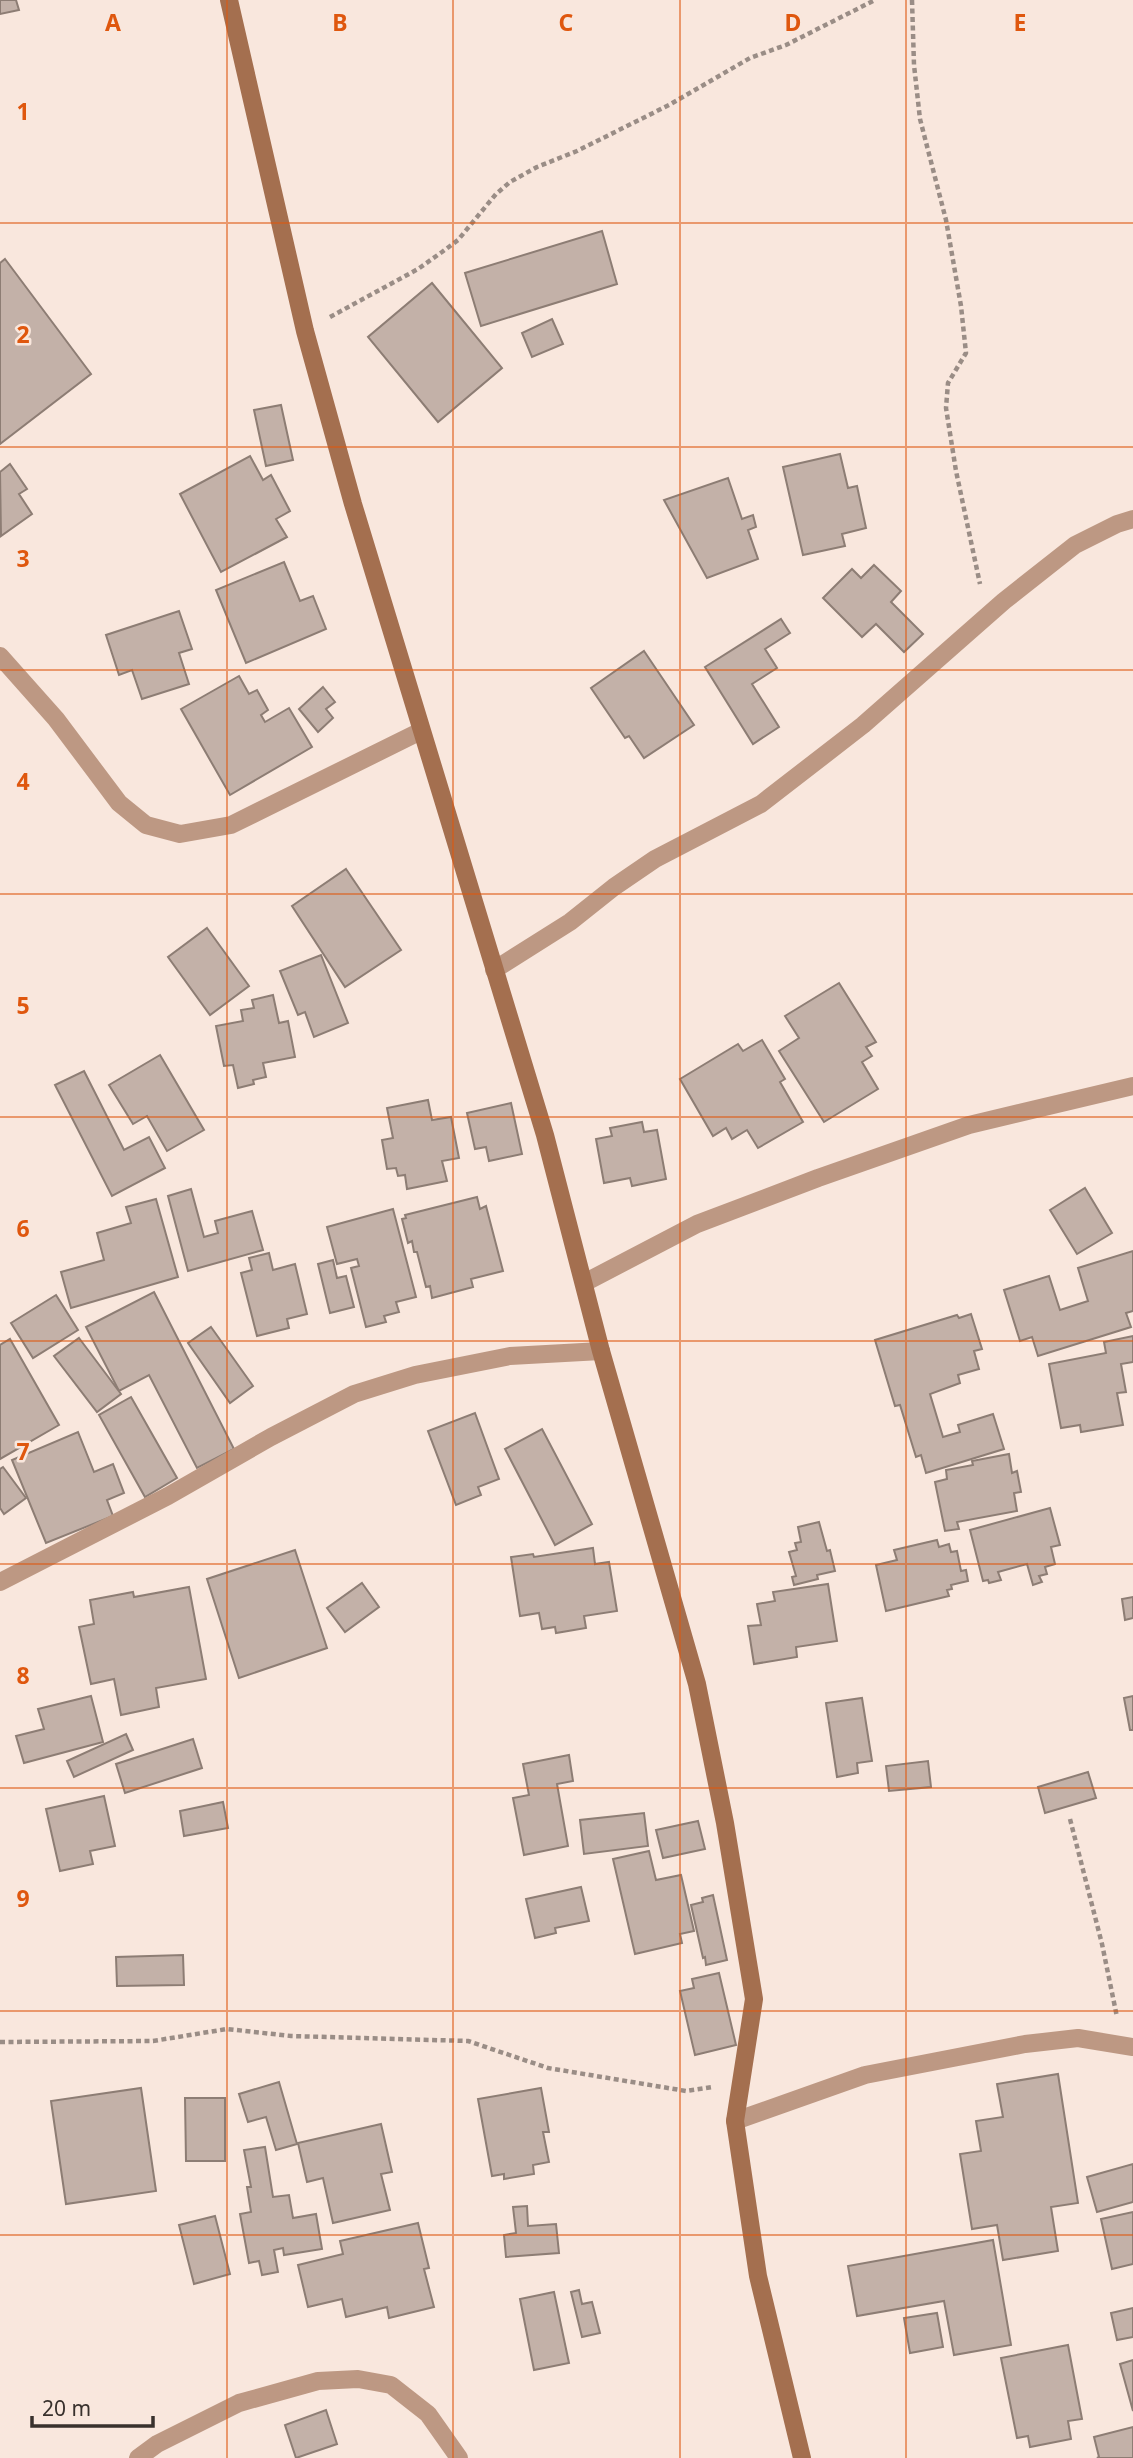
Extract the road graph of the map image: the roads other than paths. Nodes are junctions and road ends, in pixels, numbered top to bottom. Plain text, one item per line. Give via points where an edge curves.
1 (229, 0) edge
2 (1133, 519) edge
3 (0, 656) edge
4 (421, 731) junction
5 (494, 971) junction
6 (1133, 1086) edge
7 (584, 1283) junction
8 (601, 1351) junction
9 (0, 1582) edge
10 (1128, 2046) edge
11 (735, 2121) junction
12 (138, 2458) edge
13 (459, 2458) edge
14 (802, 2458) edge

1 - 4 main road via 305,331
2 - 5 street via 1075,545 987,615 863,725 761,804 655,859
3 - 4 street via 56,719 119,803 146,825 180,834 231,825
4 - 5 main road
5 - 7 main road via 545,1135
6 - 7 street via 969,1125 818,1178 697,1224
7 - 8 main road
8 - 9 street via 510,1356 415,1375 355,1394
8 - 11 main road via 697,1684 725,1822 754,1999
10 - 11 street via 1078,2038 1025,2044 864,2075
11 - 14 main road via 758,2276
12 - 13 street via 239,2403 318,2381 358,2379 391,2385 401,2392 428,2414

